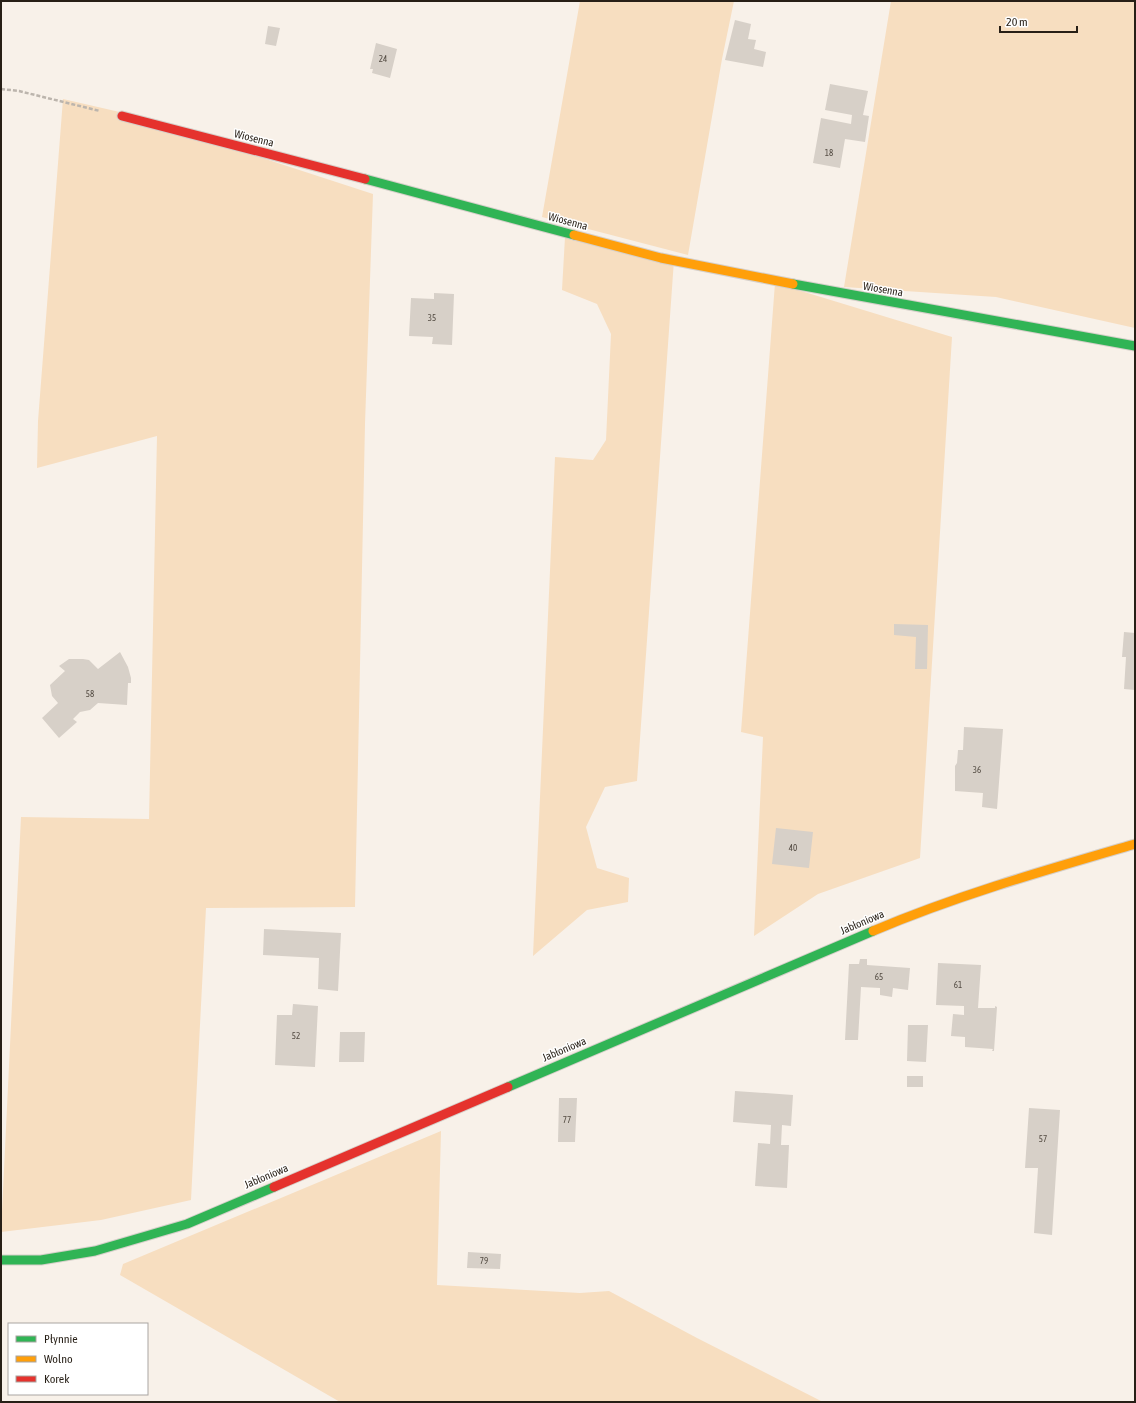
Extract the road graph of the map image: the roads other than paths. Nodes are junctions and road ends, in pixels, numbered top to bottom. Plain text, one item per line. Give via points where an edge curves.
1 (122, 116) road end
2 (1135, 346) edge
3 (1135, 844) edge
4 (1, 1260) edge

1 - 2 street, Wiosenna via 661,258 849,295
3 - 4 street, Jabłoniowa via 998,884 910,915 187,1224 95,1251 40,1260

